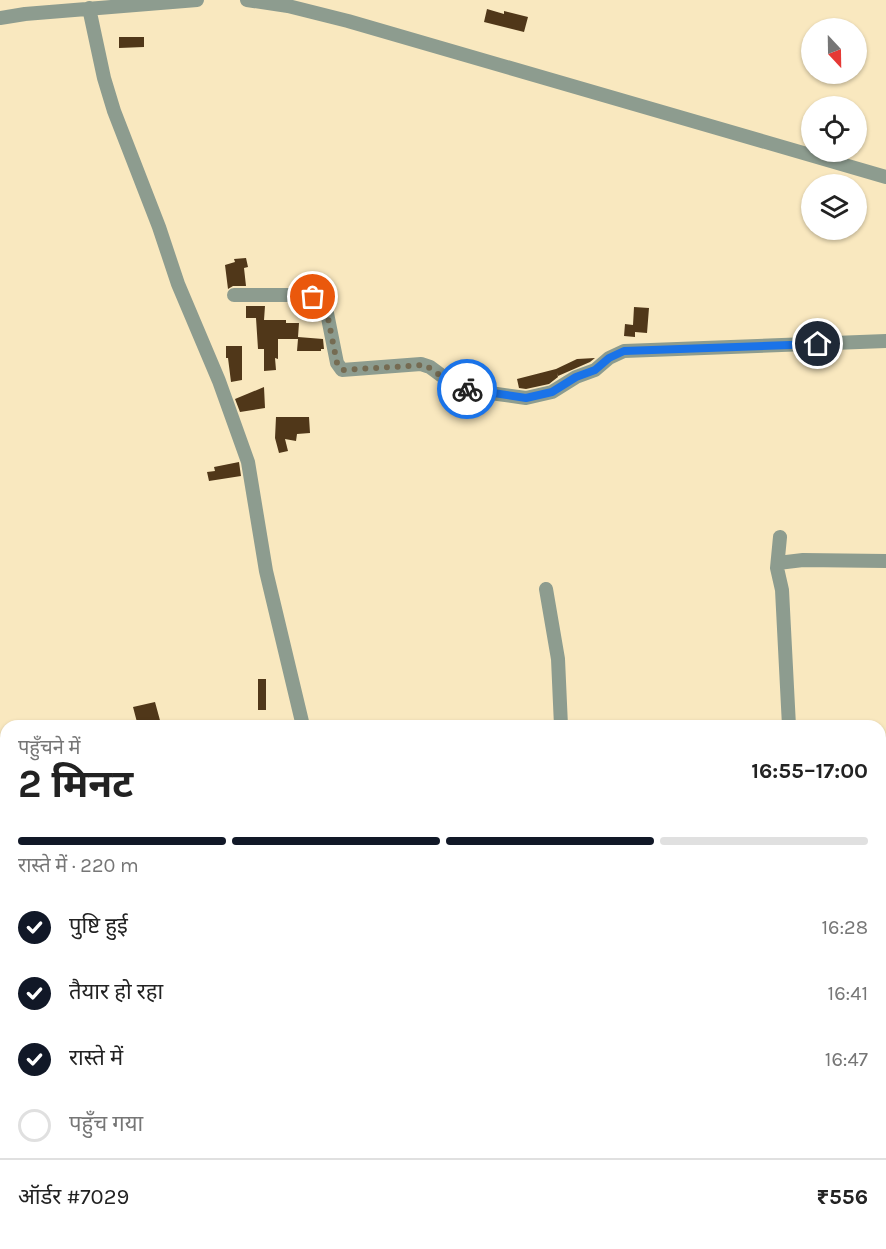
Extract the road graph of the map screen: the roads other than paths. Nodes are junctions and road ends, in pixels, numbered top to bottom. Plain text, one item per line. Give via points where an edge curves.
1 (196, 0) edge
2 (248, 0) edge
3 (89, 8) junction
4 (0, 18) edge
5 (886, 177) edge
6 (234, 295) dead end
7 (886, 341) edge
8 (780, 537) dead end
9 (886, 561) edge
10 (778, 562) junction
11 (546, 589) dead end
12 (302, 720) edge
13 (561, 720) edge
14 (789, 720) edge

1 - 3 street
2 - 5 street via 348,21
3 - 4 street
3 - 12 street via 114,111 248,462 266,571
6 - 7 street via 320,297 325,303 337,363 342,370 425,365 468,390 526,398 552,392 624,351
8 - 10 street
9 - 10 street
10 - 14 street
11 - 13 street via 558,659

